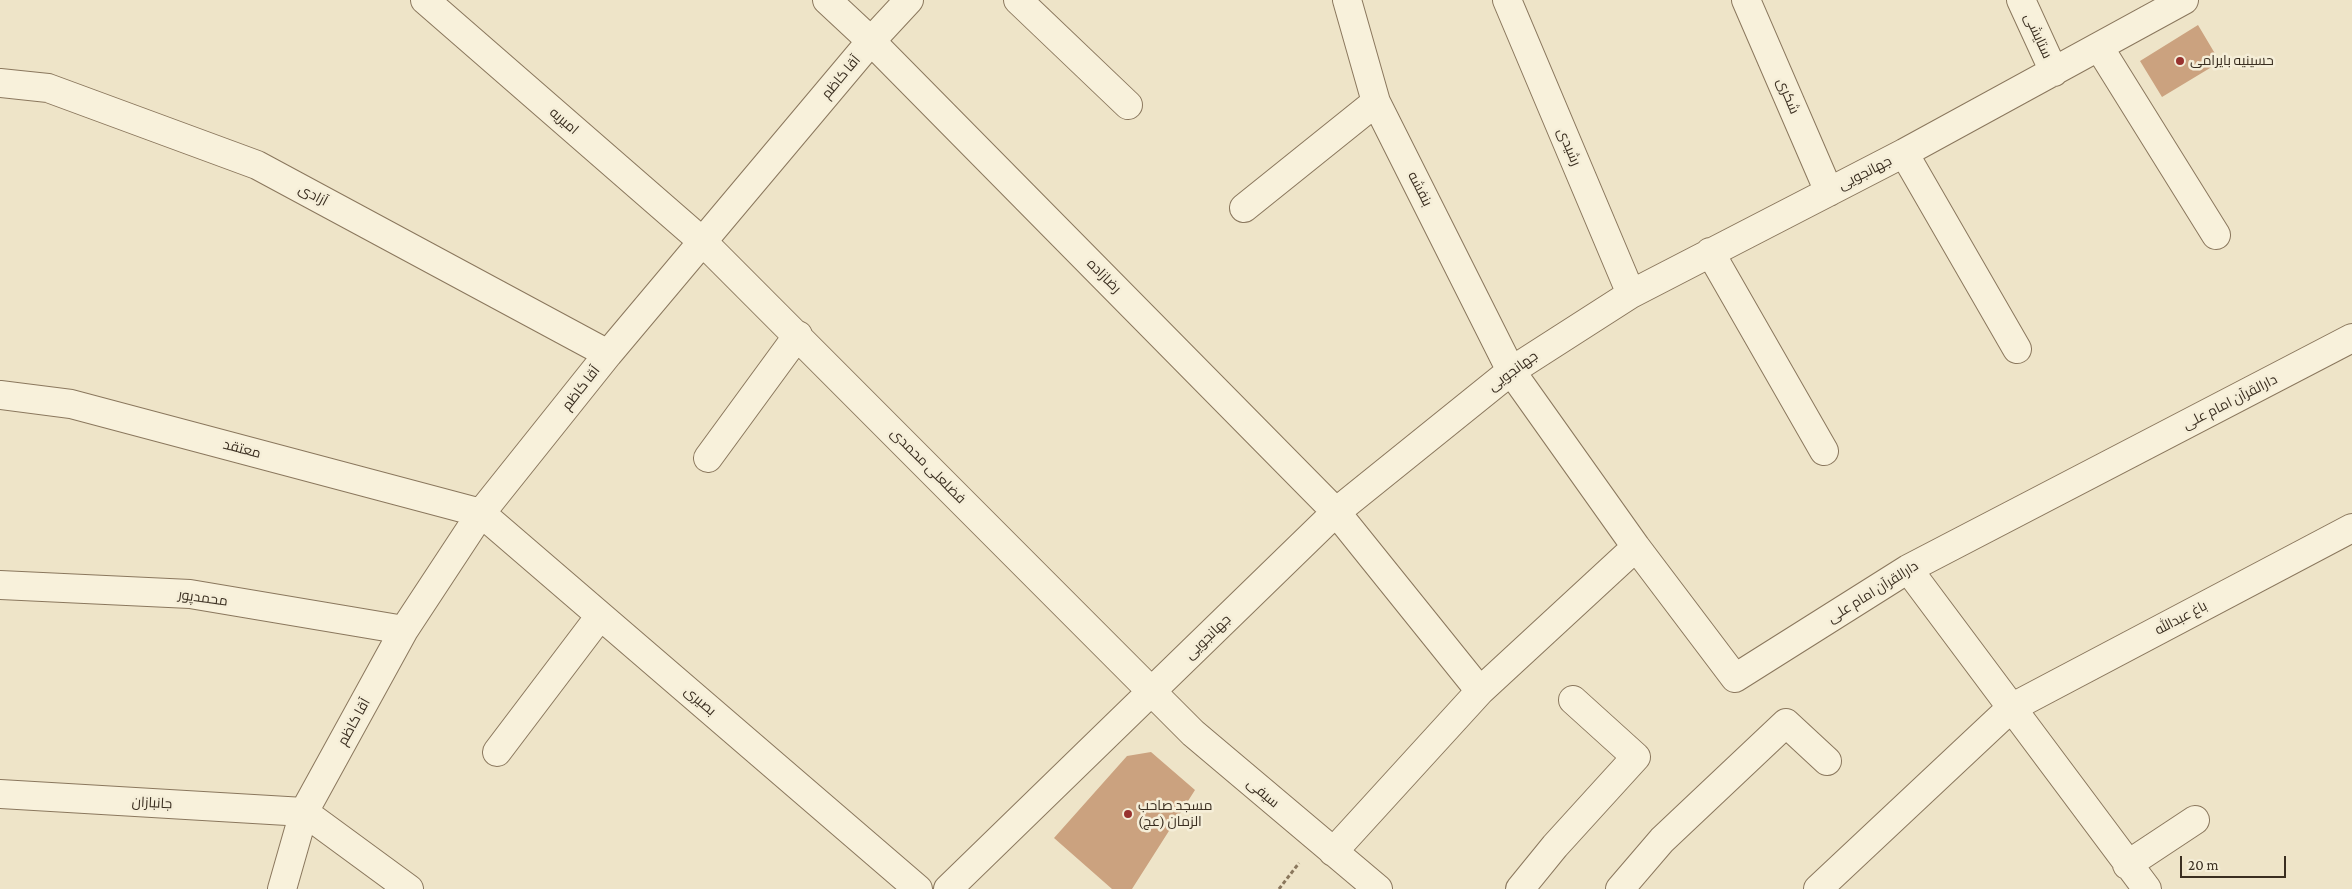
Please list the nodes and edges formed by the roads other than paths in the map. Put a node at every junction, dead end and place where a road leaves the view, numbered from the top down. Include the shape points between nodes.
1 (425, 0) edge
2 (827, 0) edge
3 (909, 0) edge
4 (1018, 0) edge
5 (1347, 0) edge
6 (1507, 0) edge
7 (1746, 0) edge
8 (2021, 0) edge
9 (2184, 0) edge
10 (871, 41) junction
11 (2099, 47) junction
12 (2054, 72) junction
13 (0, 83) edge
14 (1376, 102) junction
15 (1128, 105) dead end
16 (1904, 154) junction
17 (1829, 192) junction
18 (1244, 208) dead end
19 (2216, 235) dead end
20 (703, 242) junction
21 (1710, 252) junction
22 (1631, 294) junction
23 (798, 335) junction
24 (2352, 338) edge
25 (2017, 349) dead end
26 (608, 354) junction
27 (1511, 371) junction
28 (0, 395) edge
29 (1824, 451) dead end
30 (708, 458) dead end
31 (1336, 512) junction
32 (481, 514) junction
33 (2352, 528) edge
34 (1636, 547) junction
35 (1908, 569) junction
36 (0, 585) edge
37 (600, 616) junction
38 (404, 630) junction
39 (1480, 691) junction
40 (1152, 692) junction
41 (1574, 700) dead end
42 (2010, 708) junction
43 (497, 752) dead end
44 (1826, 761) dead end
45 (0, 794) edge
46 (304, 812) junction
47 (2195, 820) dead end
48 (1333, 852) junction
49 (2128, 865) junction
50 (282, 889) edge
51 (409, 889) edge
52 (918, 889) edge
53 (948, 889) edge
54 (1378, 889) edge
55 (1520, 889) edge
56 (1620, 889) edge
57 (1818, 889) edge
58 (2147, 889) edge

1 - 20 street, امیریه
2 - 10 street, رضازاده
3 - 10 street, آقا کاظم
4 - 15 street
5 - 14 street, بنفشه
6 - 22 street, رشیدی
7 - 17 street, شکری
8 - 12 street, ستایشی
9 - 11 street, جهانجویی
10 - 20 street, آقا کاظم
10 - 31 street, رضازاده
11 - 12 street, جهانجویی
11 - 19 street
12 - 16 street, جهانجویی
13 - 26 street, آزادی via 48,88 257,165
14 - 18 street
14 - 27 street, بنفشه
16 - 17 street, جهانجویی
16 - 25 street
17 - 21 street, جهانجویی
20 - 23 street, فضلعلی محمدی
20 - 26 street, آقا کاظم
21 - 22 street, جهانجویی
21 - 29 street
22 - 27 street, جهانجویی
23 - 30 street
23 - 40 street, فضلعلی محمدی
24 - 35 street, دارالقرآن امام علی
26 - 32 street, آقا کاظم
27 - 31 street, جهانجویی
27 - 34 street, دارالقرآن امام علی
28 - 32 street, معتقد via 71,404
31 - 39 street, رضازاده
31 - 40 street, جهانجویی
32 - 37 street, بصیری
32 - 38 street, آقا کاظم
33 - 42 street, باغ عبدالله
34 - 35 street, دارالقرآن امام علی via 1735,678
34 - 39 street
35 - 42 street
36 - 38 street, محمدپور via 190,594
37 - 43 street
37 - 52 street, بصیری
38 - 46 street, آقا کاظم
39 - 48 street
40 - 48 street, سیفی via 1193,733
40 - 53 street, جهانجویی
41 - 55 street via 1636,757
42 - 49 street
42 - 57 street, باغ عبدالله
44 - 56 street via 1786,723 1662,840
45 - 46 street, جانبازان
46 - 50 street, آقا کاظم
46 - 51 street
47 - 49 street
48 - 54 street, سیفی
49 - 58 street

